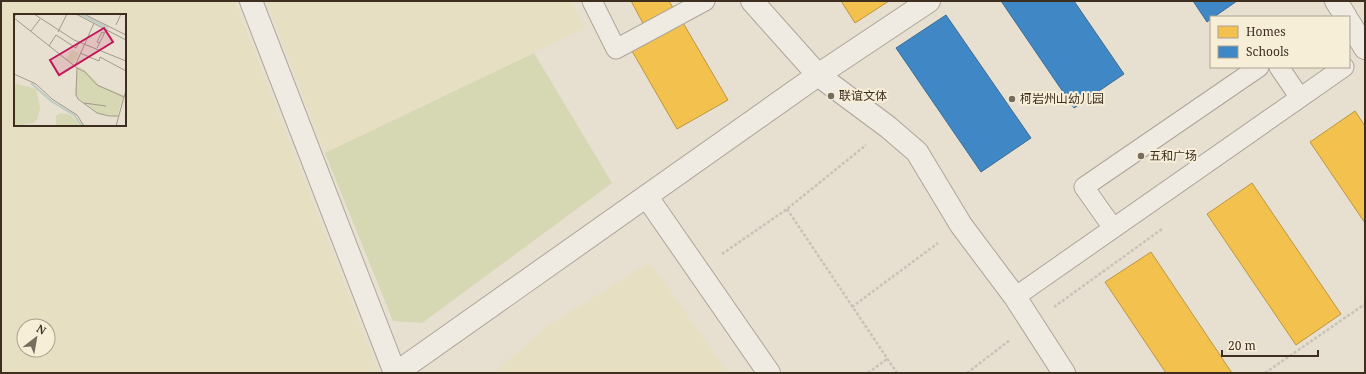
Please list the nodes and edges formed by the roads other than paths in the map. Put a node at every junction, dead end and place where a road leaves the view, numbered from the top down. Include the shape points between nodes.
1 (251, 1) edge
2 (592, 1) edge
3 (705, 1) edge
4 (752, 1) edge
5 (929, 1) edge
6 (1336, 1) edge
7 (1345, 16) edge
8 (1350, 24) edge
9 (1365, 48) edge
10 (1365, 52) edge
11 (1350, 63) edge
12 (1258, 68) edge
13 (1280, 68) edge
14 (1343, 68) edge
15 (818, 75) junction
16 (1300, 98) junction
17 (647, 197) junction
18 (1113, 228) junction
19 (1015, 297) junction
20 (396, 373) edge
21 (770, 373) edge
22 (1064, 373) edge

1 - 20 street
2 - 3 lane via 616,49
4 - 15 street
5 - 15 street
6 - 7 street
8 - 9 street
10 - 11 lane
12 - 18 lane via 1084,187
13 - 16 lane
14 - 16 lane
15 - 17 street
15 - 19 street via 917,152 962,225
16 - 18 lane
17 - 20 street
17 - 21 street
18 - 19 lane
19 - 22 street

